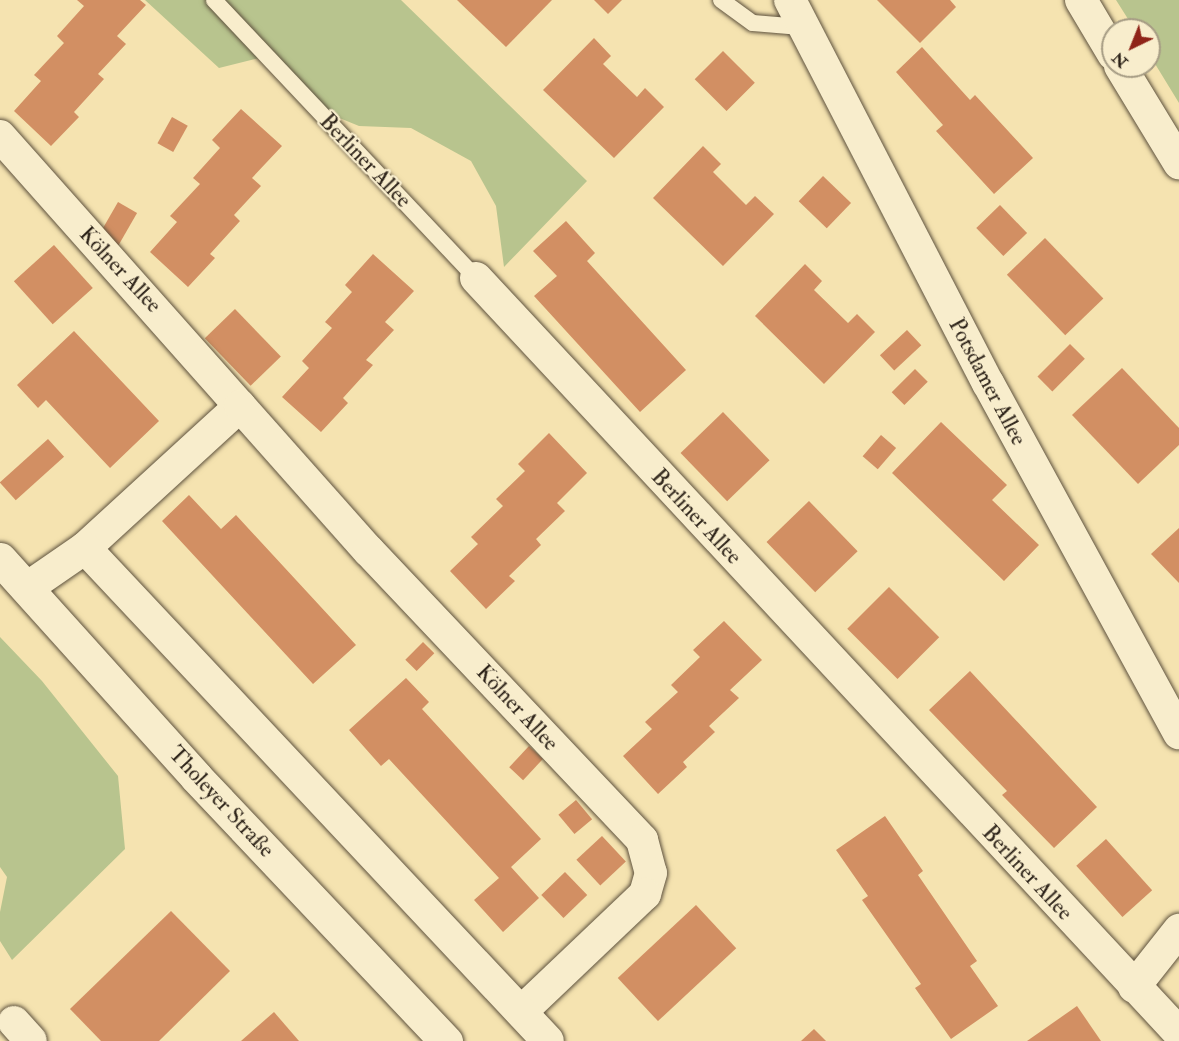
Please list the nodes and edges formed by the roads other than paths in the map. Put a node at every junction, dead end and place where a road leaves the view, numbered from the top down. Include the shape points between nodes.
1 (214, 0) edge
2 (721, 0) edge
3 (1080, 0) edge
4 (796, 14) edge
5 (1101, 34) edge
6 (1127, 78) edge
7 (0, 136) edge
8 (1179, 163) edge
9 (476, 278) joint
10 (240, 406) junction
11 (85, 548) junction
12 (0, 559) edge
13 (27, 588) junction
14 (1179, 733) edge
15 (1179, 930) edge
16 (1134, 987) junction
17 (521, 1012) junction
18 (1179, 1033) edge
19 (446, 1041) edge
20 (548, 1041) edge

1 - 9 lane, Berliner Allee
2 - 4 lane, Potsdamer Allee via 753,22
3 - 5 street
4 - 14 street, Potsdamer Allee via 1078,553
6 - 8 street
7 - 10 street, Kölner Allee
9 - 16 street, Berliner Allee
10 - 11 street
10 - 17 street, Kölner Allee via 368,550 642,840 651,873 645,894
11 - 13 street
11 - 17 street
12 - 13 main road, Tholeyer Straße
13 - 19 main road, Tholeyer Straße via 196,777
15 - 16 street
16 - 18 street, Berliner Allee
17 - 20 street

